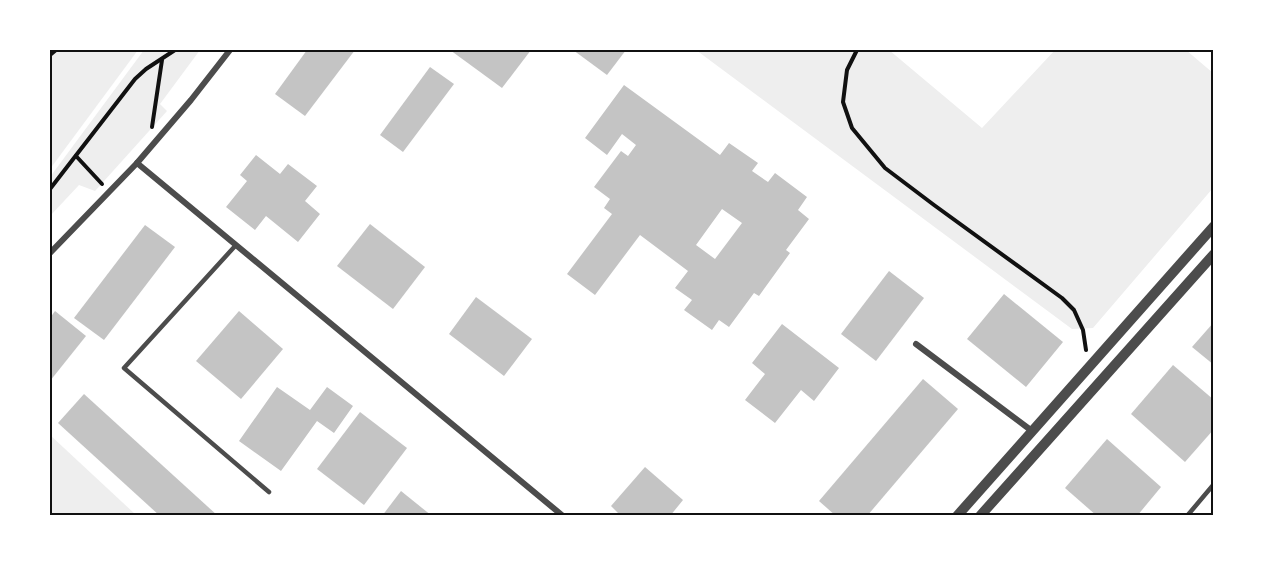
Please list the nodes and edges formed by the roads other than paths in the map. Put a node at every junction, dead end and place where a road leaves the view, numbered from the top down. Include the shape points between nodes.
1 (230, 50) edge
2 (137, 163) junction
3 (1214, 226) edge
4 (236, 244) junction
5 (50, 253) edge
6 (1214, 254) edge
7 (916, 344) dead end
8 (1033, 432) junction
9 (1214, 484) edge
10 (269, 492) dead end
11 (563, 516) edge
12 (957, 516) edge
13 (980, 516) edge
14 (1187, 516) edge

1 - 2 street
2 - 4 street
2 - 5 street
3 - 8 street
4 - 10 lane via 124,368
4 - 11 street
6 - 13 street
7 - 8 street
8 - 12 street
9 - 14 lane

